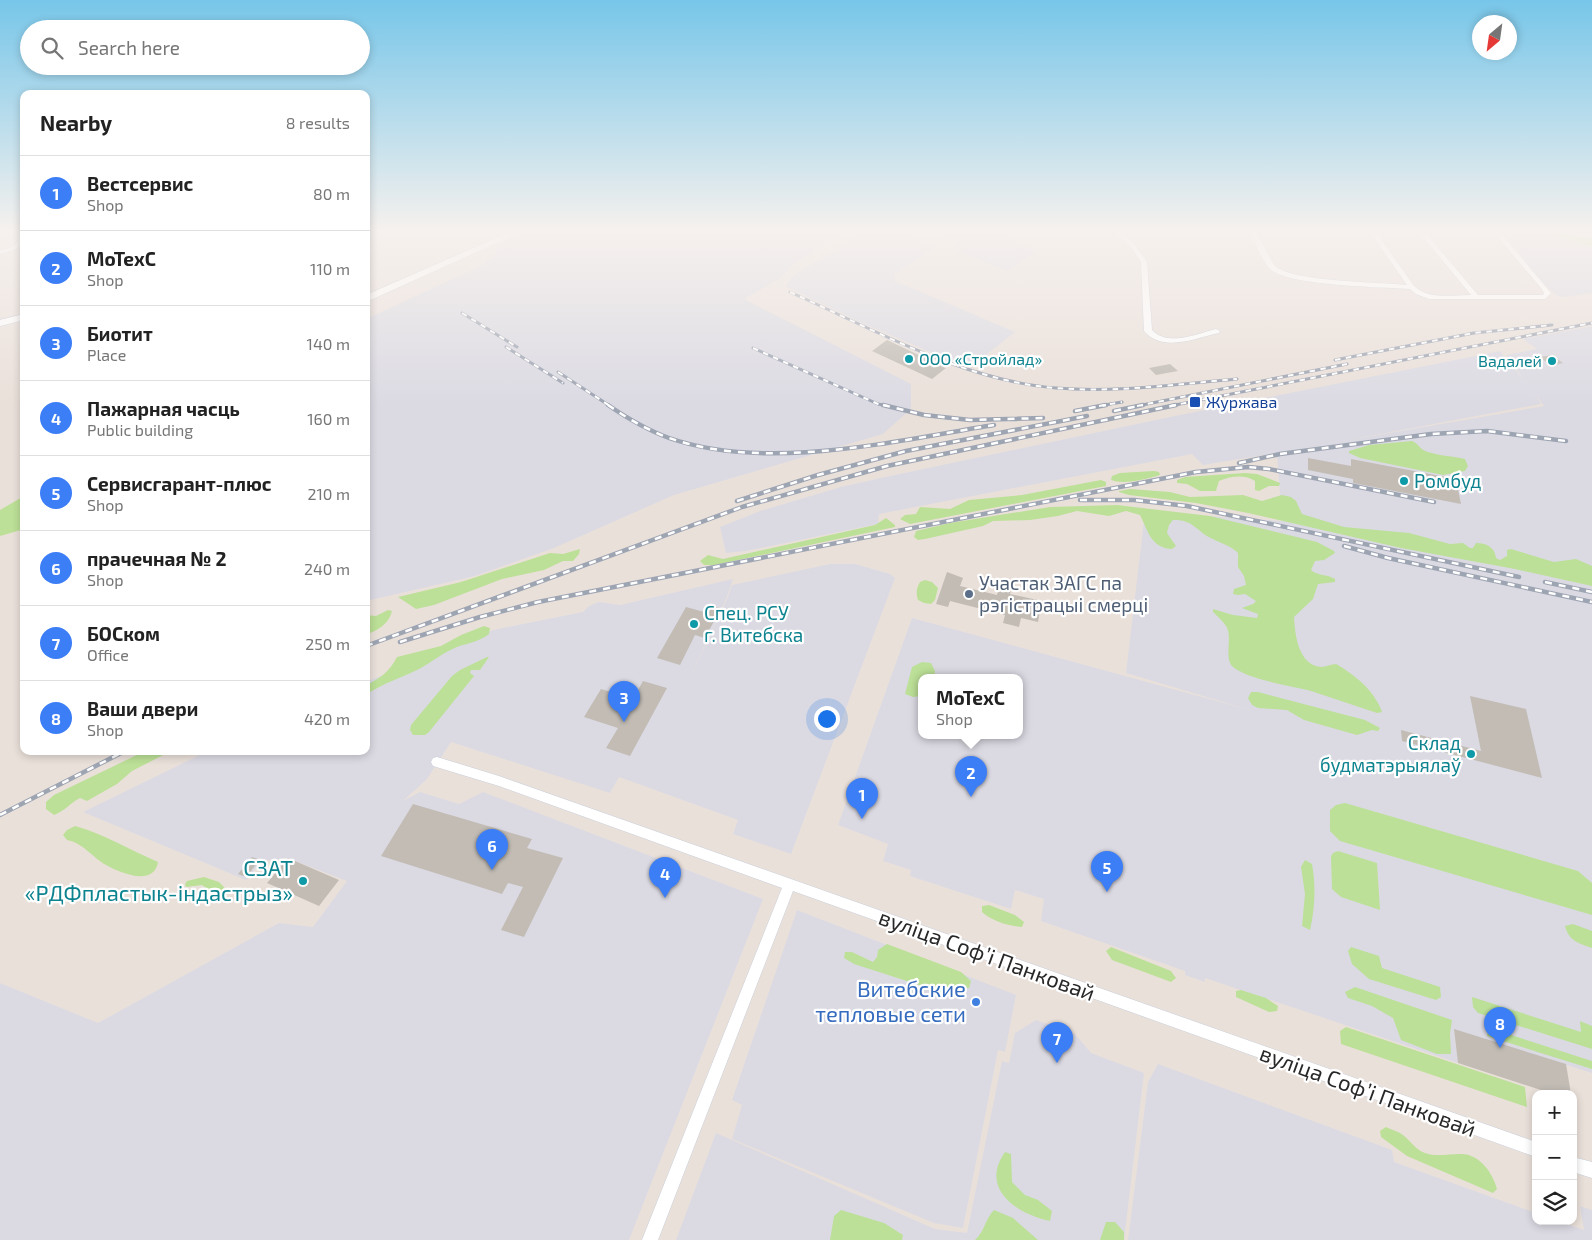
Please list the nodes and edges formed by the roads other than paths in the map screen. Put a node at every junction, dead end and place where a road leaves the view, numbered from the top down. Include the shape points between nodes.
1 (387, 290) edge
2 (1146, 290) edge
3 (1415, 290) edge
4 (1470, 290) edge
5 (1545, 290) edge
6 (370, 297) edge
7 (1477, 298) junction
8 (20, 318) edge
9 (0, 322) edge
10 (1216, 330) dead end
11 (437, 762) dead end
12 (788, 886) junction
13 (1532, 1149) edge
14 (1577, 1165) edge
15 (1592, 1170) edge
16 (650, 1240) edge

1 - 6 main road
2 - 10 street via 1148,331 1158,340 1171,341
3 - 7 street via 1429,297
4 - 7 street
5 - 7 street via 1548,293 1545,297
8 - 9 main road
11 - 12 street, вуліца Софʼі Панковай via 499,781
12 - 13 street, вуліца Софʼі Панковай
12 - 16 street
14 - 15 street

